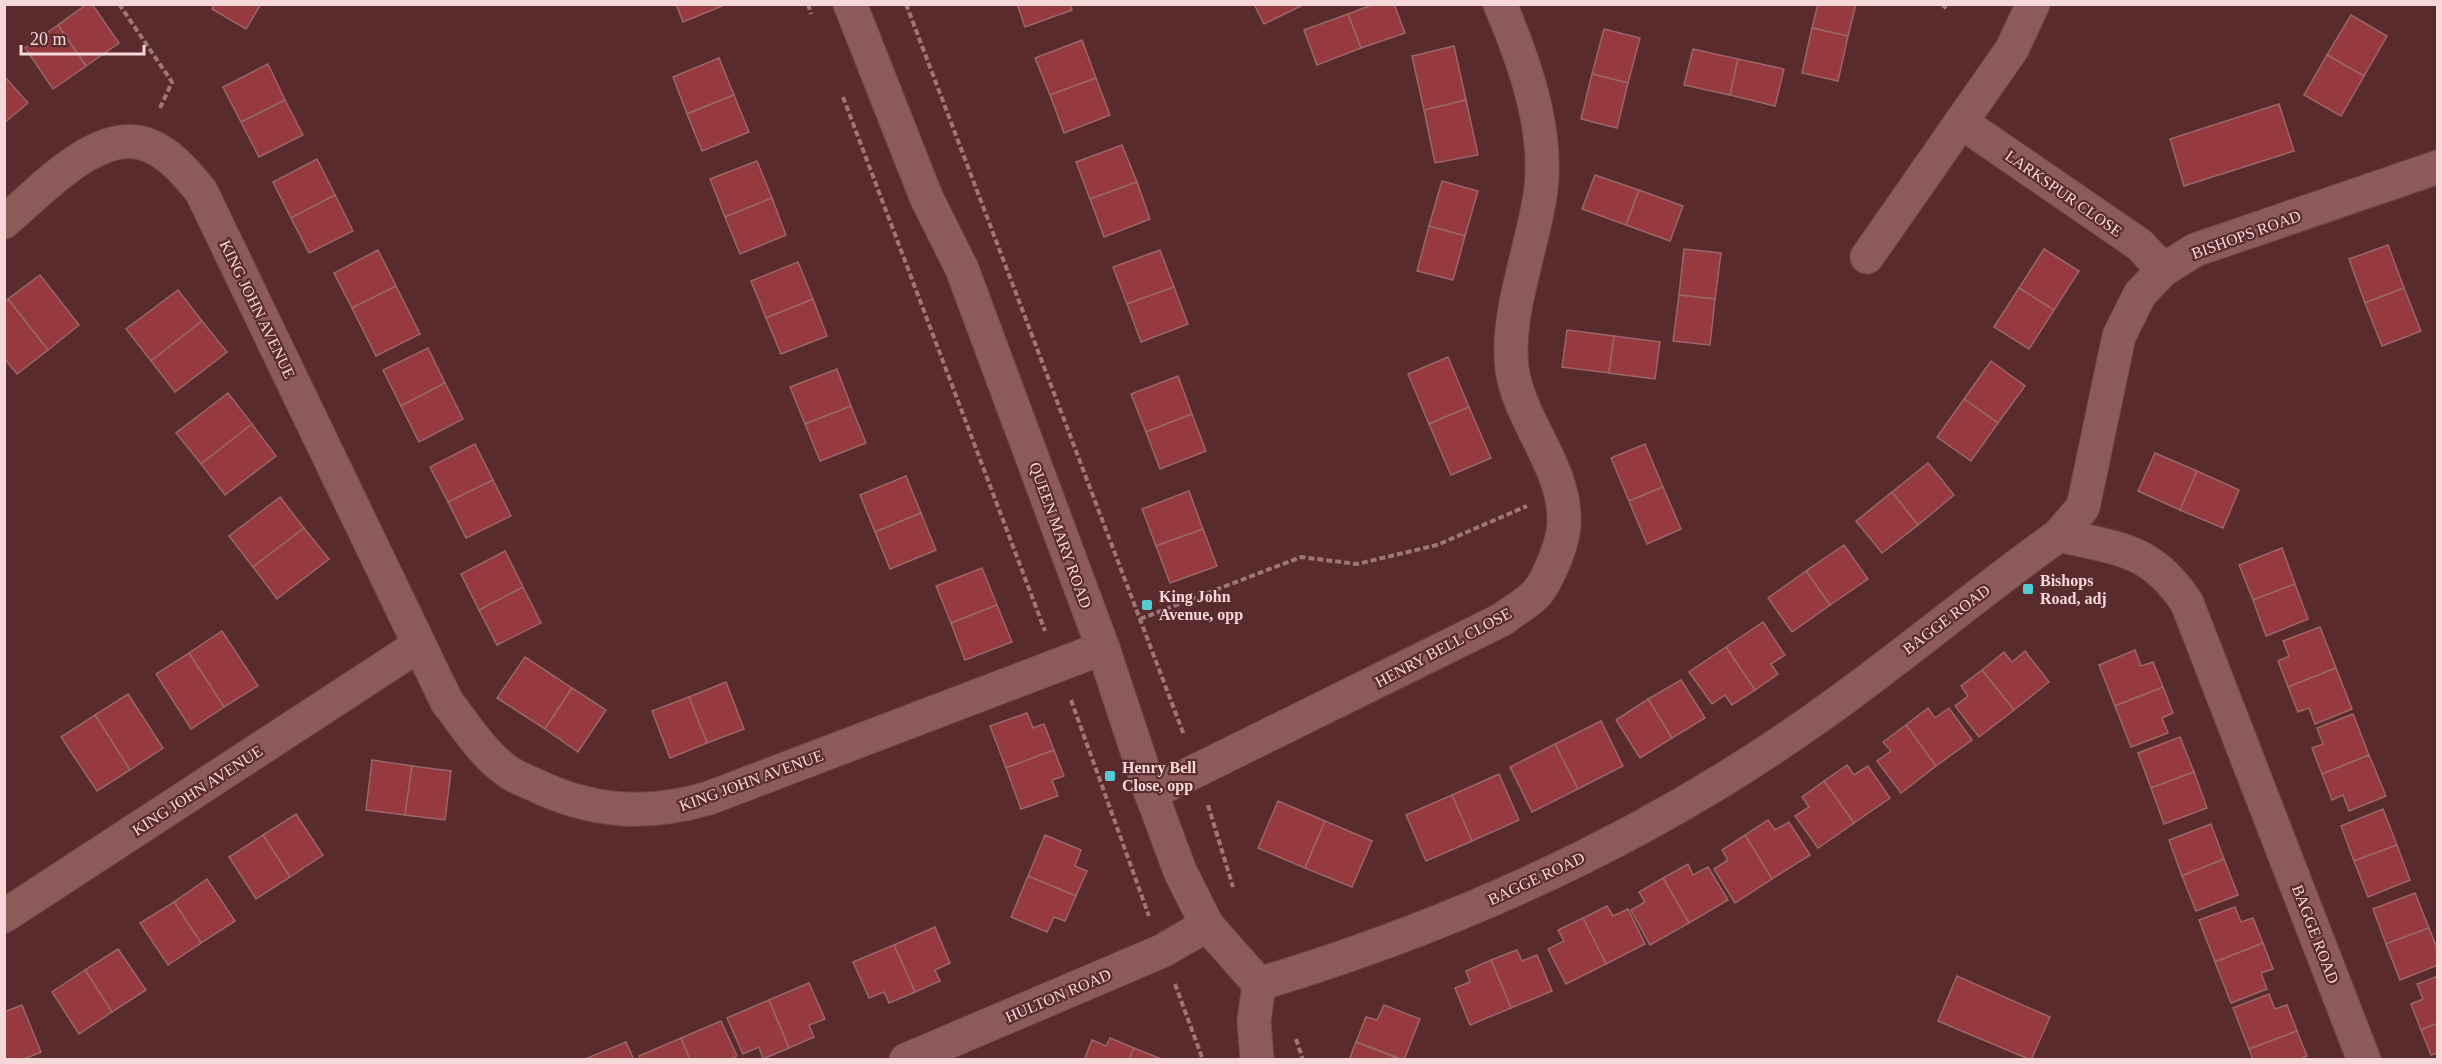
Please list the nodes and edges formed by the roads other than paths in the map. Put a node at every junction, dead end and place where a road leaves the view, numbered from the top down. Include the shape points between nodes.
1 (850, 4) edge
2 (1500, 4) edge
3 (2033, 4) edge
4 (1961, 122) junction
5 (2438, 166) edge
6 (4, 222) edge
7 (1867, 257) dead end
8 (2163, 270) junction
9 (2059, 535) junction
10 (419, 645) junction
11 (1103, 648) junction
12 (1150, 793) junction
13 (4, 916) edge
14 (1207, 925) junction
15 (1259, 984) junction
16 (906, 1059) edge
17 (1257, 1059) edge
18 (2364, 1059) edge

1 - 11 street, QUEEN MARY ROAD via 927,199 962,269
2 - 12 street, HENRY BELL CLOSE via 1530,90 1542,141 1541,189 1514,321 1512,369 1560,492 1564,524 1555,559 1537,593 1503,619
3 - 4 street via 2012,49
4 - 7 street
4 - 8 street, LARKSPUR CLOSE via 2140,246
5 - 8 street, BISHOPS ROAD via 2195,250
6 - 10 street, KING JOHN AVENUE via 83,155 113,143 144,144 178,164 201,191
8 - 9 street, BISHOPS ROAD via 2140,294 2119,336 2083,507
9 - 15 street, BAGGE ROAD via 1814,720 1614,842 1468,908 1321,965
9 - 18 street, BAGGE ROAD via 2123,548 2172,580 2187,603
10 - 11 street, KING JOHN AVENUE via 447,702 507,772 548,792 589,805 632,812 676,808 709,798
10 - 13 street, KING JOHN AVENUE
11 - 12 street, QUEEN MARY ROAD
12 - 14 street, QUEEN MARY ROAD via 1180,871
14 - 15 street, QUEEN MARY ROAD
14 - 16 street, HULTON ROAD via 1162,951
15 - 17 street via 1254,1021

